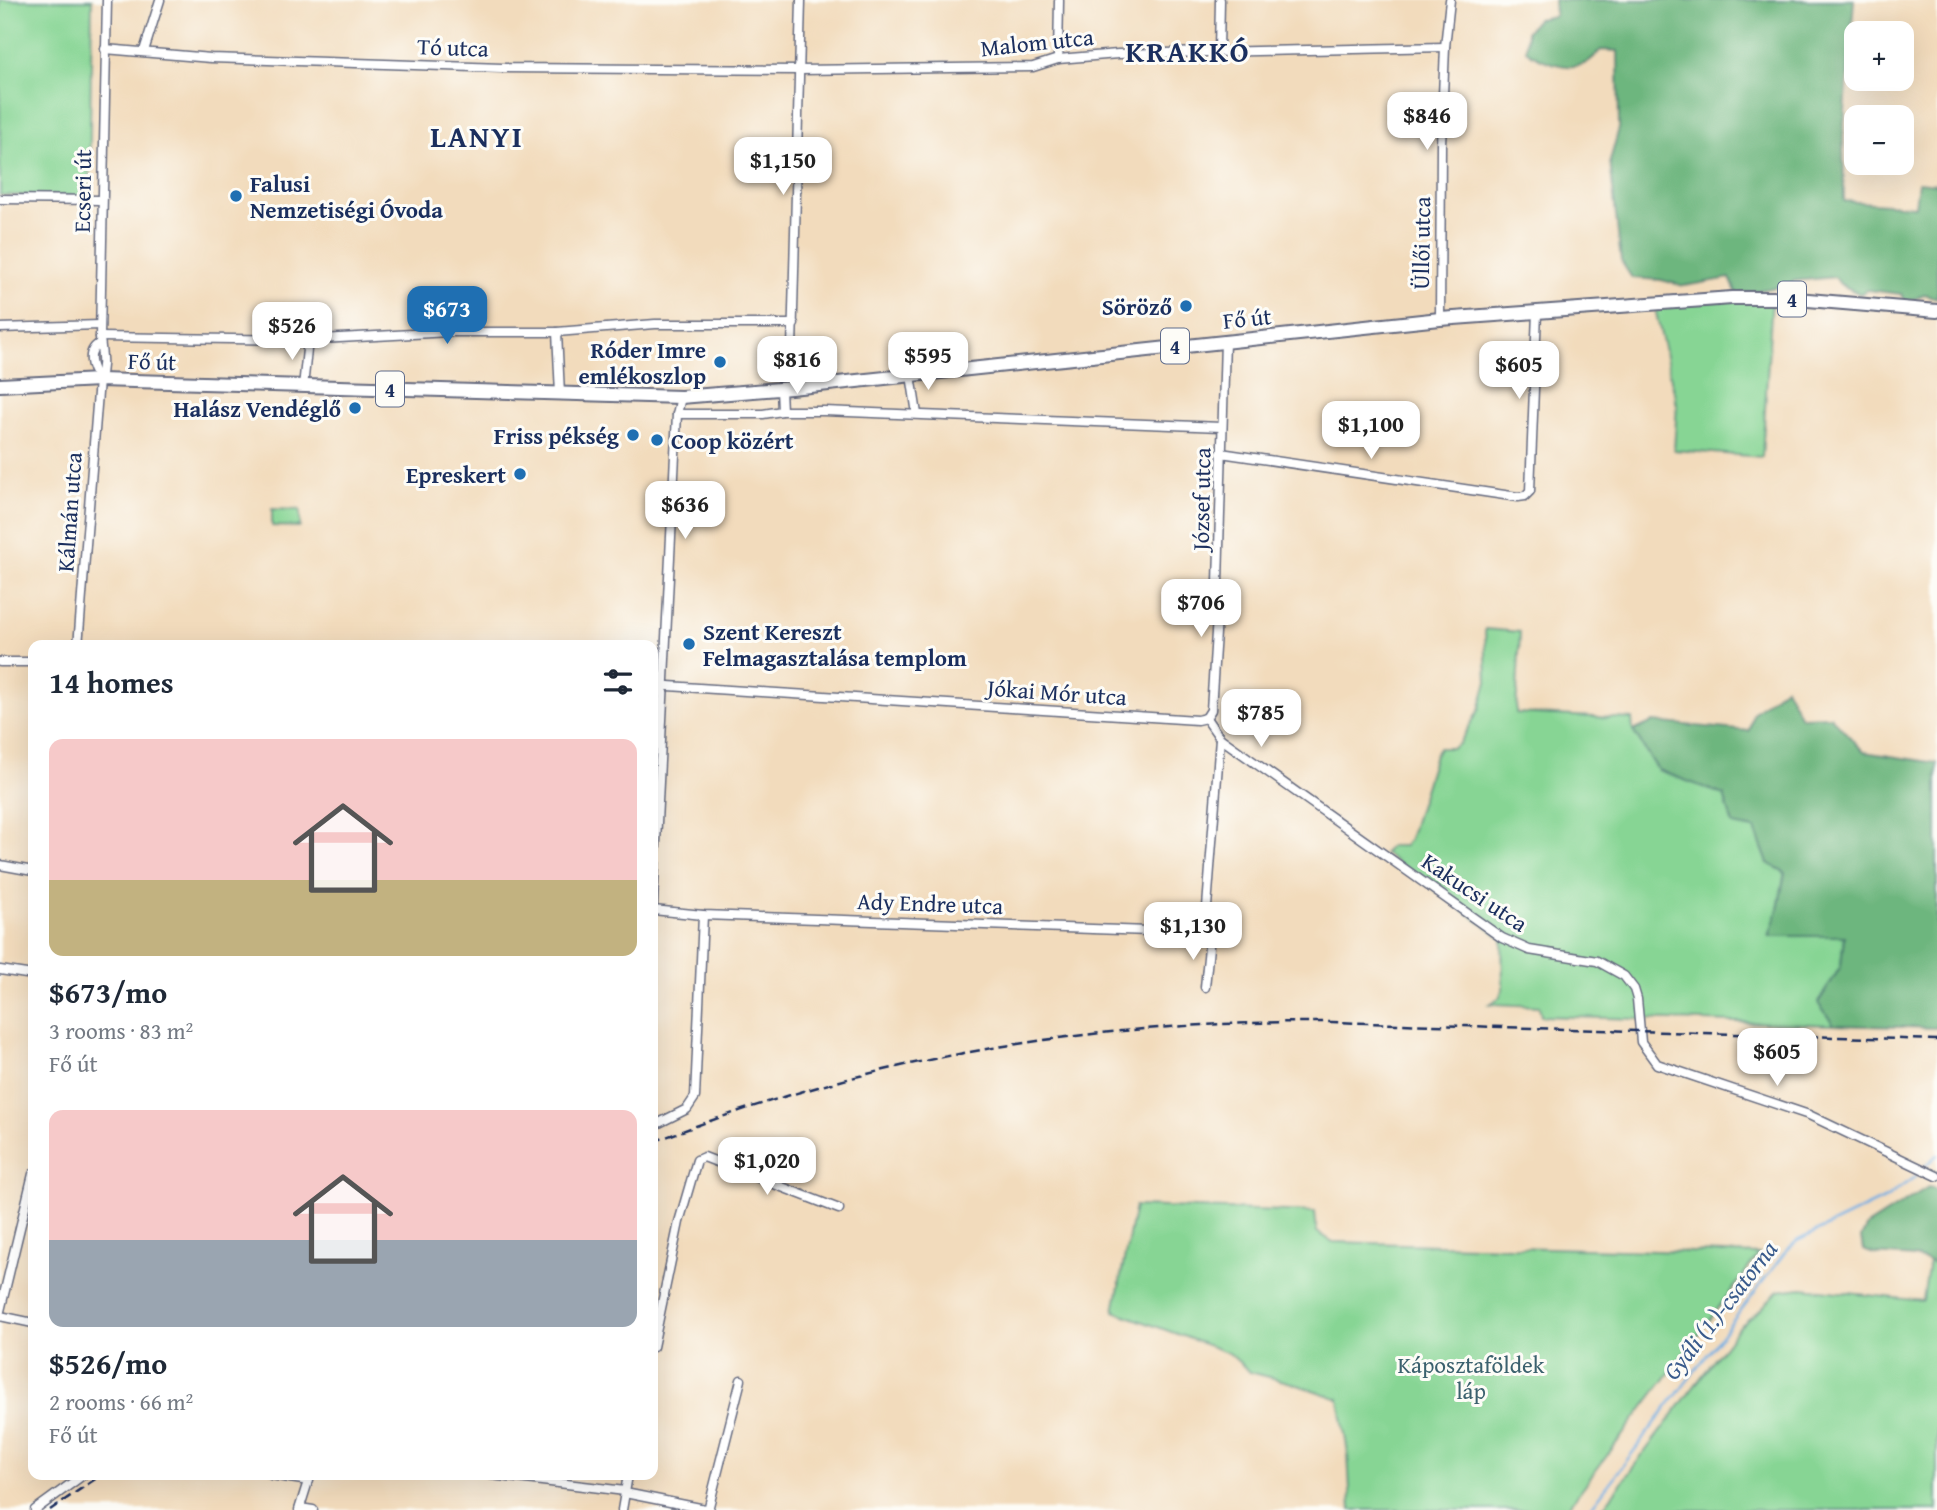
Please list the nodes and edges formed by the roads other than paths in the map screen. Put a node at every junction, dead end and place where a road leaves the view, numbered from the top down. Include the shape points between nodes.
1 (107, 0) edge
2 (160, 0) edge
3 (801, 0) edge
4 (1059, 0) edge
5 (1220, 0) edge
6 (1450, 0) edge
7 (1445, 47) junction
8 (105, 49) junction
9 (144, 51) junction
10 (1219, 51) junction
11 (1058, 59) junction
12 (800, 70) junction
13 (0, 199) edge
14 (101, 200) junction
15 (1937, 311) edge
16 (1537, 312) junction
17 (1440, 319) junction
18 (794, 324) junction
19 (100, 325) junction
20 (0, 328) edge
21 (557, 332) junction
22 (100, 340) junction
23 (309, 340) junction
24 (1225, 341) junction
25 (911, 375) junction
26 (99, 380) junction
27 (0, 385) edge
28 (303, 387) junction
29 (786, 389) junction
30 (560, 394) junction
31 (681, 397) junction
32 (782, 411) junction
33 (677, 414) junction
34 (917, 414) junction
35 (1222, 427) junction
36 (1221, 453) junction
37 (78, 640) edge
38 (0, 662) edge
39 (28, 662) edge
40 (658, 685) edge
41 (663, 685) junction
42 (1206, 718) junction
43 (1220, 738) junction
44 (658, 794) edge
45 (0, 865) edge
46 (28, 870) edge
47 (658, 910) edge
48 (703, 915) junction
49 (1205, 933) junction
50 (0, 970) edge
51 (28, 973) edge
52 (1205, 987) dead end
53 (658, 1123) edge
54 (1937, 1176) edge
55 (28, 1195) edge
56 (839, 1209) dead end
57 (658, 1300) edge
58 (0, 1311) edge
59 (0, 1317) edge
60 (28, 1322) edge
61 (741, 1380) dead end
62 (72, 1480) edge
63 (309, 1480) edge
64 (530, 1480) edge
65 (627, 1480) edge
66 (625, 1492) junction
67 (300, 1509) edge
68 (35, 1510) edge
69 (313, 1510) edge
70 (622, 1510) edge
71 (709, 1510) edge

1 - 8 street, Ecseri út
2 - 9 street
3 - 12 street
4 - 11 street
5 - 10 street
6 - 7 street, Üllői utca
7 - 10 street, Malom utca
7 - 17 street, Üllői utca
8 - 9 street, Tó utca
8 - 14 street, Ecseri út
9 - 12 street, Tó utca via 211,58 502,68
10 - 11 street, Malom utca
11 - 12 street, Malom utca via 1033,67
12 - 18 street
13 - 14 street
14 - 19 street, Ecseri út
15 - 16 main road, Fő út / 4 via 1732,298
16 - 17 main road, Fő út / 4
16 - 36 street via 1530,491 1525,496
17 - 24 main road, Fő út / 4
18 - 21 street, Fő út via 655,324
18 - 29 street
19 - 20 street
19 - 22 street, Ecseri út
21 - 23 street, Fő út via 449,331
21 - 30 street
22 - 23 street, Fő út
22 - 26 street, Kálmán utca via 90,368
23 - 28 street
24 - 25 main road, Fő út / 4
24 - 35 street, József utca
25 - 29 main road, Fő út / 4
25 - 34 street
26 - 27 main road, Fő út / 4
26 - 28 main road, Fő út / 4
26 - 37 street, Kálmán utca
28 - 30 main road, Fő út / 4
29 - 31 main road, Fő út / 4
29 - 32 street
30 - 31 main road, Fő út / 4
31 - 33 street
32 - 33 street
32 - 34 street
33 - 41 street
34 - 35 street
35 - 36 street, József utca
36 - 42 street, József utca via 1217,617 1211,710
38 - 39 street
40 - 41 street, Jókai Mór utca
41 - 42 street, Jókai Mór utca
41 - 44 street
42 - 43 street
43 - 49 street
43 - 54 street, Kakucsi utca via 1502,939 1529,950 1597,961 1624,976 1637,999 1641,1042 1657,1064 1809,1115
45 - 46 street
47 - 48 street, Ady Endre utca
48 - 49 street, Ady Endre utca
48 - 53 street via 695,1097 692,1104
49 - 52 street via 1209,947
50 - 51 street
55 - 58 street
56 - 57 street via 704,1157 697,1160
59 - 60 street
61 - 71 street
62 - 68 street
63 - 67 street
64 - 66 street
65 - 66 street
66 - 70 street
66 - 71 street
67 - 69 street

